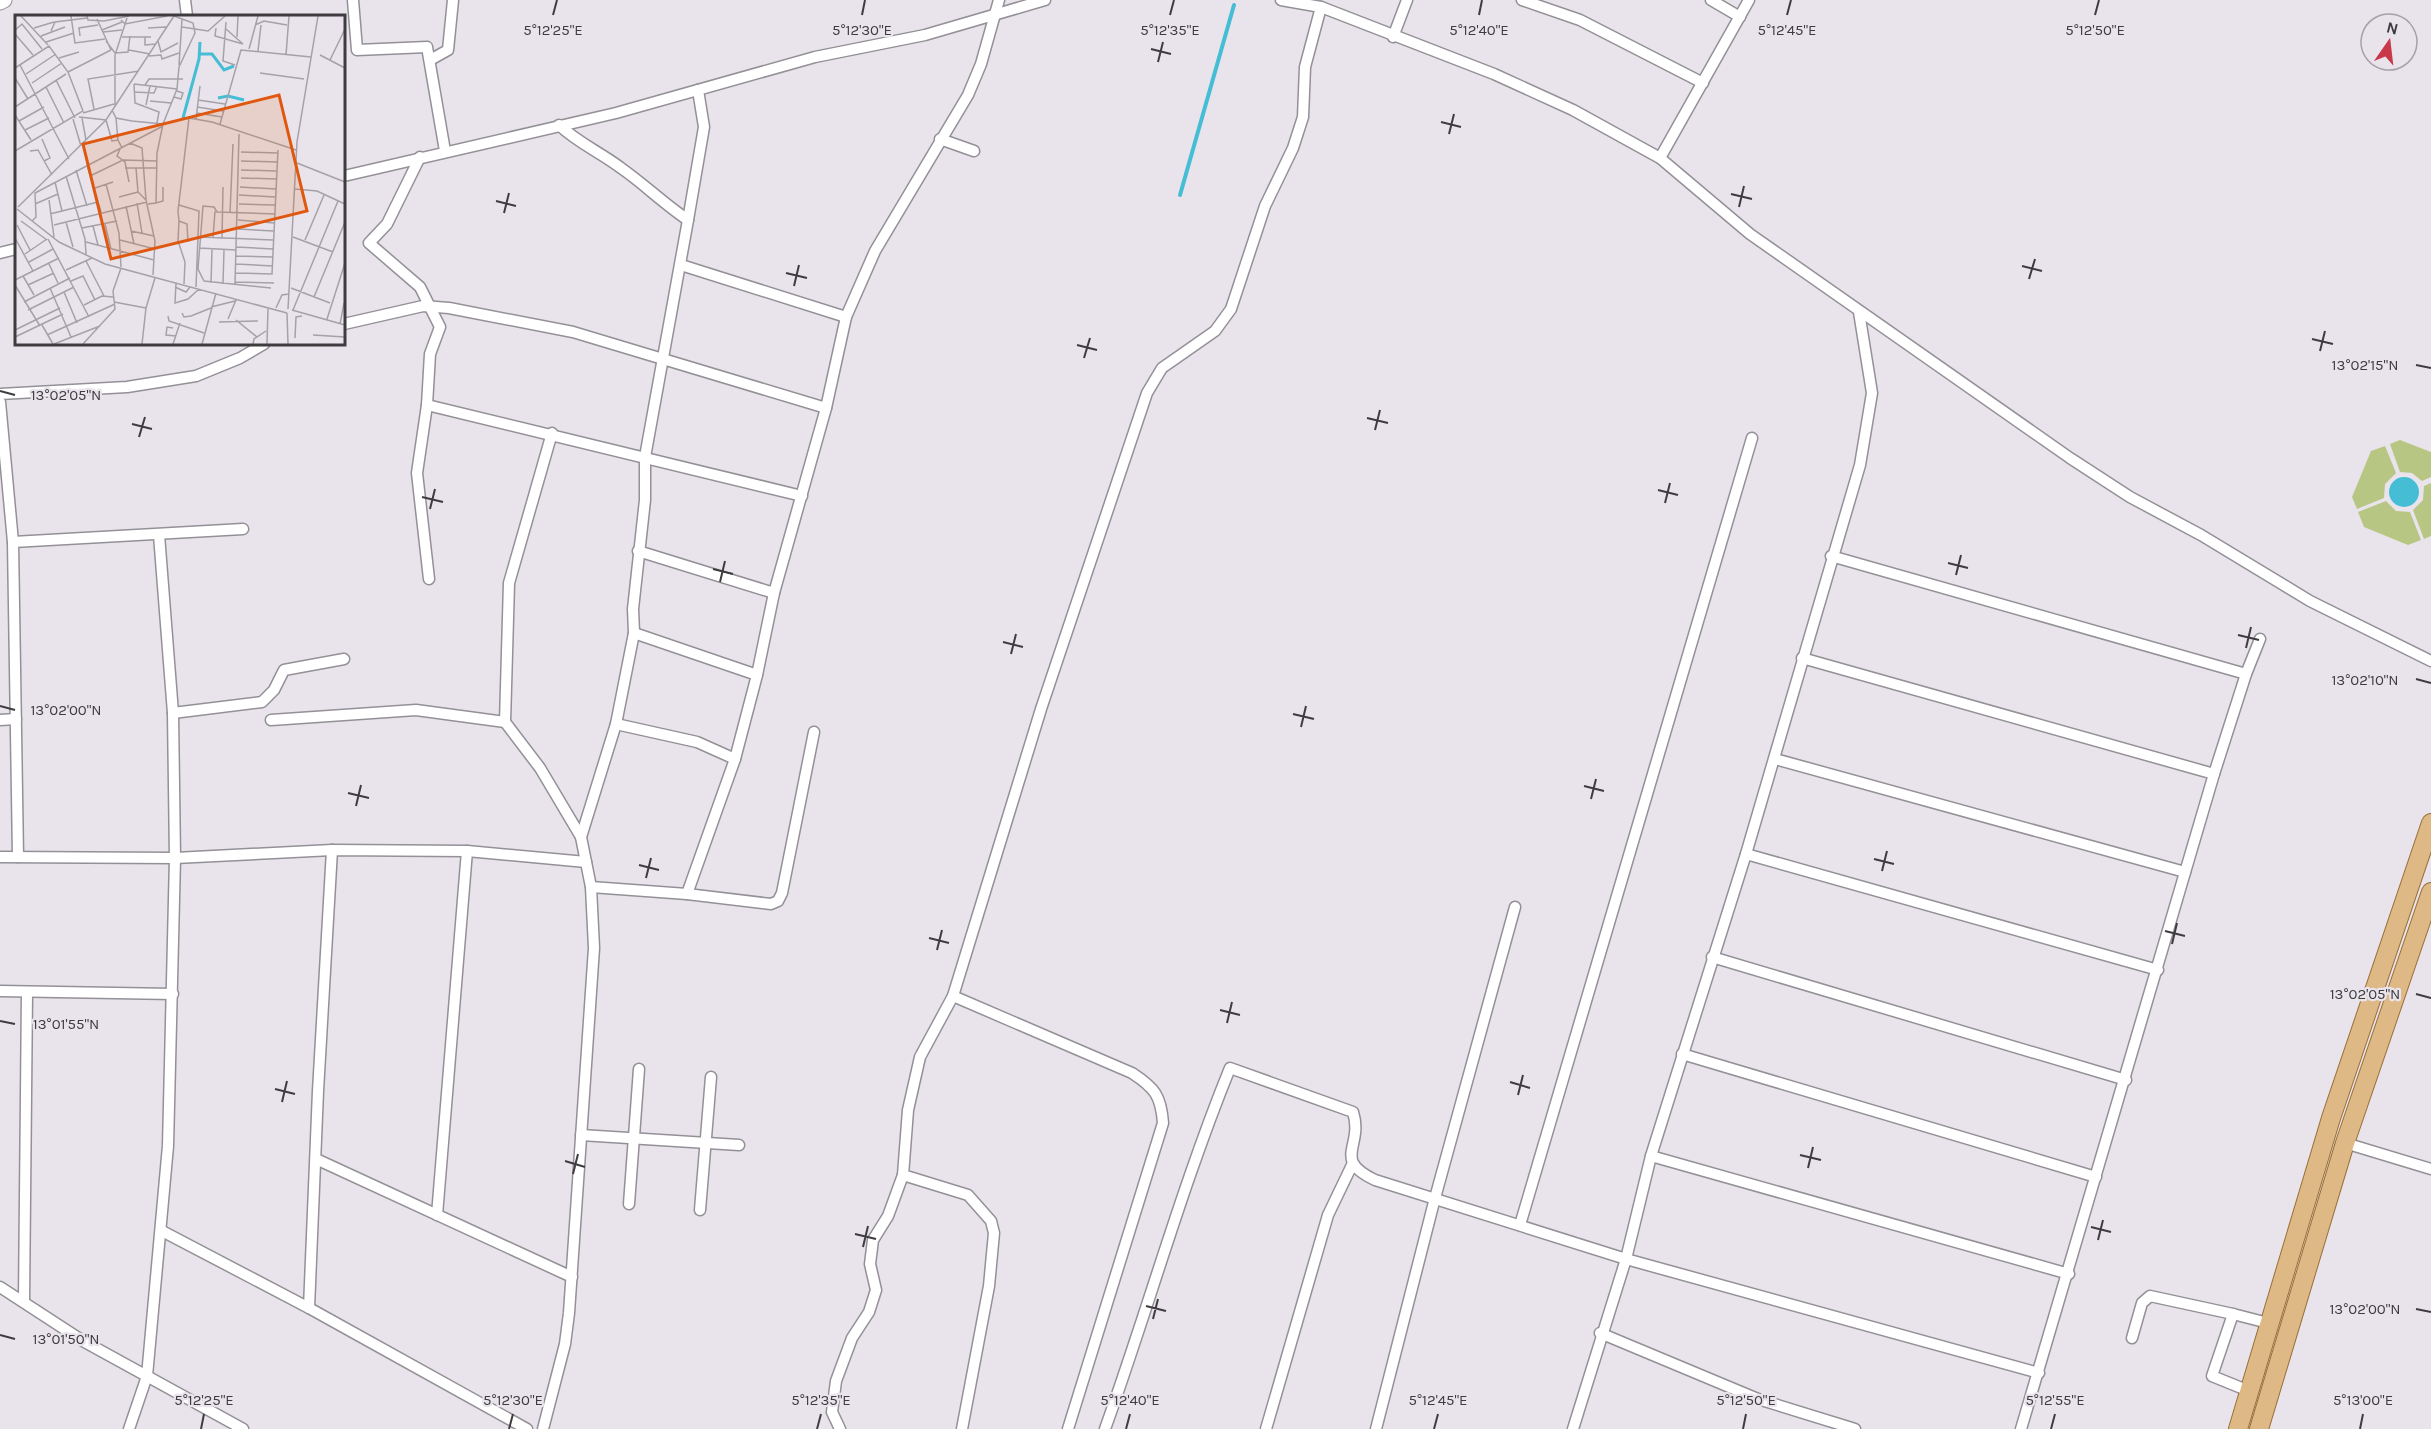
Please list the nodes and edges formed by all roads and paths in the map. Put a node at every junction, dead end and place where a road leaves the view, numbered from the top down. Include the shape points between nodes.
1 (185, 0) edge
2 (353, 0) edge
3 (453, 0) edge
4 (999, 0) edge
5 (1045, 0) edge
6 (1281, 0) edge
7 (1407, 0) edge
8 (1522, 0) edge
9 (1711, 0) edge
10 (1749, 0) edge
11 (1321, 7) junction
12 (187, 15) edge
13 (1740, 16) junction
14 (993, 17) junction
15 (1393, 37) junction
16 (430, 60) junction
17 (1703, 83) junction
18 (698, 90) junction
19 (559, 125) junction
20 (940, 139) junction
21 (445, 151) junction
22 (974, 151) dead end
23 (420, 157) junction
24 (1660, 158) junction
25 (345, 176) edge
26 (688, 220) junction
27 (15, 249) edge
28 (0, 253) edge
29 (681, 265) junction
30 (429, 306) junction
31 (1859, 312) junction
32 (846, 317) junction
33 (345, 324) edge
34 (262, 345) edge
35 (664, 359) junction
36 (0, 394) edge
37 (0, 402) edge
38 (427, 405) junction
39 (826, 408) junction
40 (552, 433) junction
41 (1752, 438) dead end
42 (645, 457) junction
43 (802, 496) junction
44 (243, 529) dead end
45 (159, 535) junction
46 (13, 542) junction
47 (638, 551) junction
48 (1832, 556) junction
49 (429, 579) dead end
50 (774, 593) junction
51 (634, 633) junction
52 (2260, 639) dead end
53 (1802, 658) junction
54 (344, 659) dead end
55 (2431, 661) edge
56 (2246, 674) junction
57 (757, 675) junction
58 (173, 713) junction
59 (16, 719) junction
60 (0, 720) edge
61 (271, 720) dead end
62 (505, 722) junction
63 (616, 724) junction
64 (814, 732) dead end
65 (735, 759) junction
66 (1775, 759) junction
67 (2214, 774) junction
68 (2431, 823) edge
69 (581, 837) junction
70 (332, 850) junction
71 (467, 851) junction
72 (1746, 854) junction
73 (0, 857) edge
74 (18, 857) junction
75 (175, 858) junction
76 (586, 862) junction
77 (2185, 872) junction
78 (591, 887) junction
79 (2431, 892) edge
80 (687, 894) junction
81 (1515, 907) dead end
82 (1712, 957) junction
83 (2158, 970) junction
84 (0, 991) edge
85 (27, 992) junction
86 (173, 994) junction
87 (953, 996) junction
88 (1682, 1054) junction
89 (639, 1070) dead end
90 (711, 1077) dead end
91 (2126, 1080) junction
92 (581, 1135) junction
93 (633, 1138) junction
94 (705, 1143) junction
95 (2345, 1143) junction
96 (739, 1145) dead end
97 (1651, 1156) junction
98 (316, 1159) junction
99 (1352, 1165) junction
100 (2431, 1169) edge
101 (903, 1175) junction
102 (2096, 1177) junction
103 (1435, 1198) junction
104 (628, 1204) dead end
105 (700, 1210) dead end
106 (437, 1215) junction
107 (1520, 1225) junction
108 (162, 1232) junction
109 (1626, 1259) junction
110 (2069, 1274) junction
111 (572, 1277) junction
112 (0, 1287) edge
113 (24, 1300) junction
114 (309, 1308) junction
115 (2233, 1314) junction
116 (2268, 1323) junction
117 (1600, 1334) junction
118 (2132, 1338) dead end
119 (2039, 1373) junction
120 (147, 1376) junction
121 (2249, 1391) junction
122 (129, 1429) edge
123 (243, 1429) edge
124 (528, 1429) edge
125 (543, 1429) edge
126 (840, 1429) edge
127 (962, 1429) edge
128 (1068, 1429) edge
129 (1105, 1429) edge
130 (1266, 1429) edge
131 (1376, 1429) edge
132 (1573, 1429) edge
133 (1855, 1429) edge
134 (2021, 1429) edge
135 (2238, 1429) edge
136 (2259, 1429) edge

1 - 12 street
2 - 16 street via 357,50 427,47
3 - 16 street via 448,50
4 - 14 street
5 - 14 street
6 - 11 street
7 - 15 street
8 - 17 street via 1580,20
9 - 13 street
10 - 13 street
11 - 15 street
11 - 87 street via 1305,67 1303,117 1265,206 1231,309 1204,341 1184,350 1162,368 1147,393 1041,709
13 - 17 street
14 - 18 street via 815,57
14 - 20 street via 968,95
15 - 24 street via 1574,110
16 - 21 street
17 - 24 street
18 - 19 street
18 - 26 street via 704,127
19 - 21 street
19 - 26 street
20 - 22 street
20 - 32 street via 875,251
21 - 23 street
23 - 25 street
23 - 30 street via 387,224 369,243 420,287
24 - 31 street via 1750,234
26 - 29 street
27 - 28 street
29 - 32 street
29 - 35 street
30 - 33 street
30 - 35 street via 573,332
30 - 38 street via 440,327 430,354
31 - 48 street via 1872,393 1860,465
31 - 55 street via 2130,497 2310,601
32 - 39 street
34 - 36 street via 196,376 127,387
35 - 39 street
35 - 42 street
37 - 46 street
38 - 40 street
38 - 49 street via 417,473
39 - 43 street
40 - 42 street
40 - 62 street via 509,583
41 - 107 street
42 - 43 street
42 - 47 street via 645,500
43 - 50 street
44 - 45 street
45 - 46 street
45 - 58 street
46 - 59 street
47 - 50 street
47 - 51 street
48 - 53 street
48 - 56 street
50 - 57 street
51 - 57 street
51 - 63 street
52 - 56 street
53 - 66 street
53 - 67 street
54 - 58 street via 284,670 274,690 262,702
56 - 67 street
57 - 65 street
58 - 75 street
59 - 60 street
59 - 74 street
61 - 62 street via 416,710
62 - 69 street via 540,768
63 - 65 street via 698,742
63 - 69 street
64 - 80 street via 778,901 771,904
65 - 80 street
66 - 72 street
66 - 77 street
67 - 77 street
68 - 116 main road via 2331,1118
69 - 76 street
70 - 71 street
70 - 75 street
70 - 98 street
71 - 76 street
71 - 106 street
72 - 82 street
72 - 83 street
73 - 74 street
74 - 75 street
75 - 86 street
76 - 78 street
77 - 83 street
78 - 80 street
78 - 92 street via 594,948
79 - 95 main road
81 - 103 street
82 - 88 street
82 - 91 street
83 - 91 street
84 - 85 street
85 - 86 street
85 - 113 street
86 - 108 street
87 - 101 street via 920,1057 908,1110
87 - 128 street via 1132,1073 1147,1083 1161,1101 1163,1123
88 - 97 street
88 - 102 street
89 - 93 street
90 - 94 street
91 - 102 street
92 - 93 street
92 - 111 street
93 - 94 street
93 - 104 street
94 - 96 street
94 - 105 street
95 - 100 street
95 - 136 main road
97 - 109 street
97 - 110 street
98 - 106 street
98 - 114 street
99 - 103 street via 1375,1180
99 - 129 street via 1350,1154 1356,1122 1353,1112 1230,1068 1206,1128
99 - 130 street via 1328,1215
101 - 126 street via 888,1216 873,1240 870,1264 876,1290 869,1312 852,1338 836,1381 832,1412
101 - 127 street via 968,1195 992,1221 989,1286
102 - 110 street
103 - 107 street
103 - 131 street
106 - 111 street
107 - 109 street
108 - 114 street
108 - 120 street
109 - 117 street
109 - 119 street
110 - 119 street
111 - 125 street via 565,1344
112 - 113 street
113 - 120 street via 83,1341
114 - 124 street
115 - 116 street
115 - 118 street via 2150,1296 2142,1303
115 - 121 street via 2212,1376
116 - 121 main road
117 - 132 street
117 - 133 street via 1758,1399
119 - 134 street
120 - 122 street
120 - 123 street
121 - 135 main road

